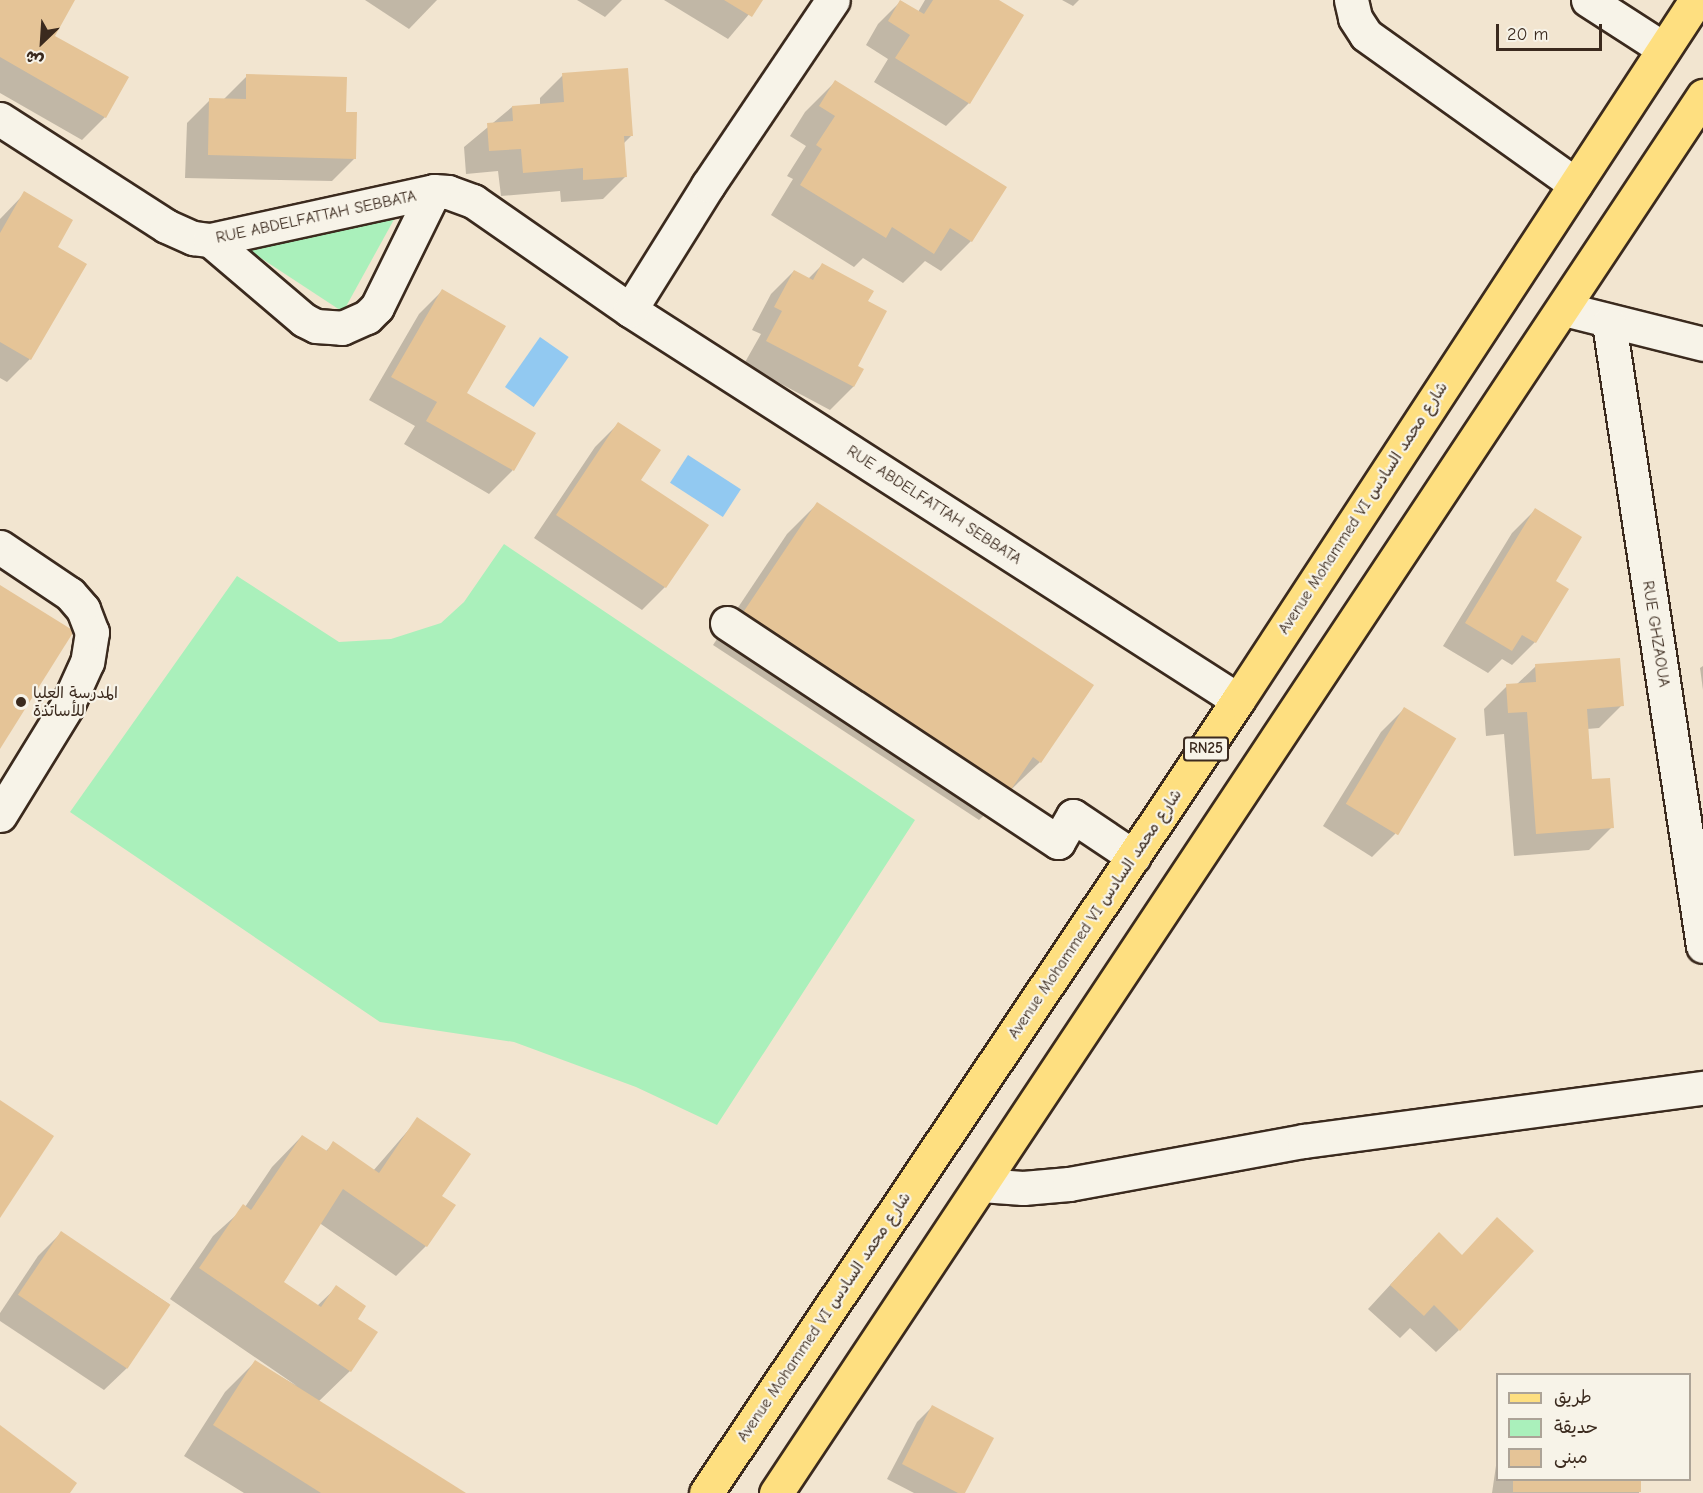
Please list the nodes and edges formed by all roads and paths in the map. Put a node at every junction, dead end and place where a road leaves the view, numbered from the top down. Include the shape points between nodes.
1 (833, 0) edge
2 (1351, 0) edge
3 (1588, 0) edge
4 (1696, 0) edge
5 (1664, 49) junction
6 (1703, 96) edge
7 (0, 119) edge
8 (1575, 184) junction
9 (434, 191) junction
10 (210, 240) junction
11 (1564, 309) junction
12 (630, 310) junction
13 (1609, 323) junction
14 (1703, 344) edge
15 (0, 547) edge
16 (727, 623) dead end
17 (1238, 700) junction
18 (0, 815) edge
19 (1134, 857) junction
20 (1703, 946) edge
21 (1703, 1088) edge
22 (981, 1185) junction
23 (706, 1493) edge
24 (776, 1493) edge

1 - 12 street via 708,185
2 - 8 street via 1355,18 1366,35
3 - 5 street
4 - 5 main road, Avenue Mohammed VI شارع محمد السادس / RN25
5 - 8 main road, Avenue Mohammed VI شارع محمد السادس / RN25
6 - 11 main road
7 - 10 street, RUE ABDELFATTAH SEBBATA via 166,226 193,238
8 - 17 main road, Avenue Mohammed VI شارع محمد السادس / RN25
9 - 10 street, RUE ABDELFATTAH SEBBATA
9 - 10 street via 376,307 367,317 342,328 316,326 304,320
9 - 12 street, RUE ABDELFATTAH SEBBATA via 473,201
11 - 13 street
11 - 22 main road
12 - 17 street, RUE ABDELFATTAH SEBBATA
13 - 14 street
13 - 20 street, RUE GHZAOUA
15 - 18 street via 70,594 84,609 92,632 87,662 67,706
16 - 19 street via 1058,842 1073,816
17 - 19 main road, Avenue Mohammed VI شارع محمد السادس / RN25
19 - 23 main road, Avenue Mohammed VI شارع محمد السادس / RN25
21 - 22 street via 1304,1142 1069,1184 1023,1188
22 - 24 main road

